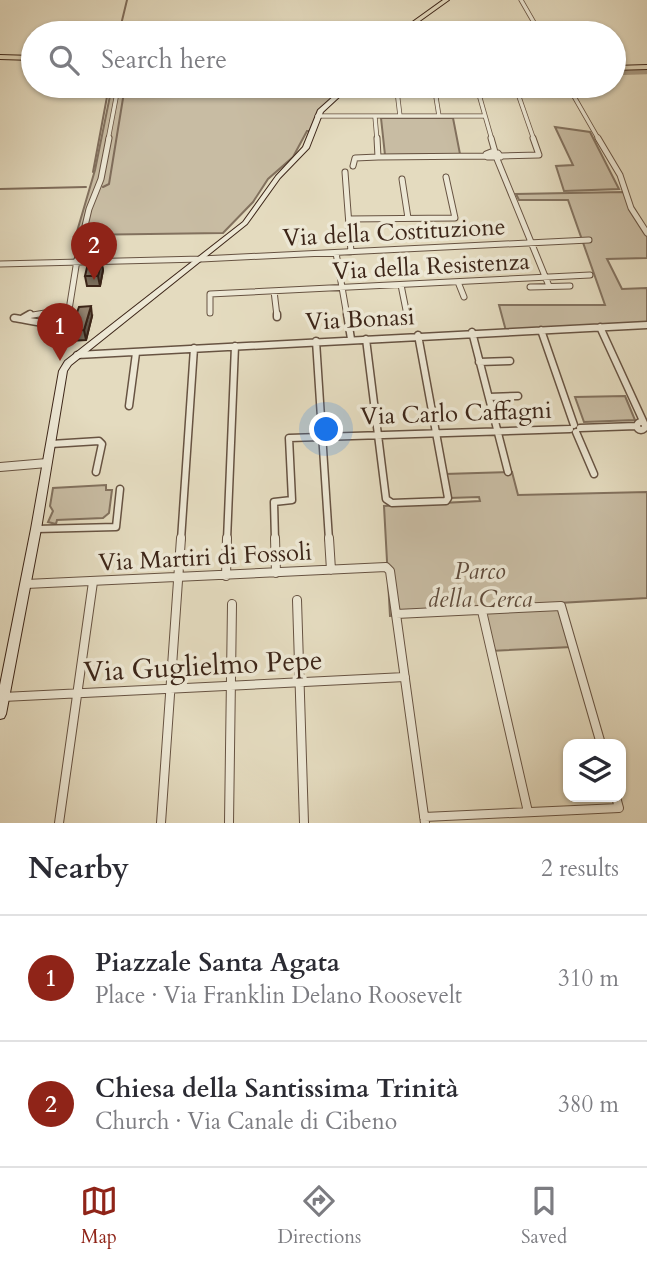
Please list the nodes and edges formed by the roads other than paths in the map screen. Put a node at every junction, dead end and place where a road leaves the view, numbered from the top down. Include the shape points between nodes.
1 (446, 0) edge
2 (520, 0) edge
3 (417, 21) edge
4 (533, 21) edge
5 (0, 57) edge
6 (21, 58) edge
7 (647, 67) edge
8 (626, 68) edge
9 (116, 98) dead end
10 (333, 98) edge
11 (398, 98) edge
12 (436, 98) edge
13 (480, 98) edge
14 (519, 98) edge
15 (575, 98) edge
16 (400, 116) junction
17 (439, 116) junction
18 (484, 116) junction
19 (317, 117) junction
20 (375, 117) junction
21 (495, 152) junction
22 (486, 156) junction
23 (378, 157) junction
24 (499, 158) junction
25 (353, 166) dead end
26 (345, 172) dead end
27 (446, 177) dead end
28 (402, 179) dead end
29 (408, 218) junction
30 (349, 219) junction
31 (647, 233) edge
32 (589, 240) dead end
33 (529, 243) junction
34 (351, 252) junction
35 (336, 253) junction
36 (201, 258) junction
37 (77, 260) junction
38 (0, 264) edge
39 (590, 275) dead end
40 (545, 277) junction
41 (458, 282) junction
42 (401, 285) junction
43 (549, 286) junction
44 (570, 286) dead end
45 (530, 287) dead end
46 (341, 288) junction
47 (274, 291) junction
48 (464, 297) dead end
49 (51, 312) dead end
50 (210, 313) dead end
51 (407, 315) dead end
52 (277, 317) dead end
53 (13, 318) dead end
54 (23, 318) junction
55 (647, 325) edge
56 (600, 327) junction
57 (541, 330) junction
58 (472, 332) junction
59 (418, 335) junction
60 (366, 338) junction
61 (351, 339) junction
62 (316, 341) junction
63 (235, 346) junction
64 (194, 348) junction
65 (136, 353) junction
66 (75, 355) junction
67 (510, 361) dead end
68 (479, 362) junction
69 (519, 396) dead end
70 (489, 397) junction
71 (129, 406) dead end
72 (643, 427) edge
73 (575, 428) junction
74 (498, 432) junction
75 (437, 434) junction
76 (379, 435) junction
77 (323, 437) junction
78 (51, 444) junction
79 (47, 463) junction
80 (0, 467) edge
81 (508, 471) dead end
82 (96, 472) dead end
83 (594, 474) dead end
84 (120, 489) dead end
85 (36, 529) junction
86 (331, 570) junction
87 (276, 573) junction
88 (226, 576) junction
89 (176, 577) junction
90 (93, 582) junction
91 (26, 584) junction
92 (297, 600) dead end
93 (232, 604) dead end
94 (482, 611) junction
95 (396, 614) junction
96 (4, 671) edge
97 (405, 677) junction
98 (301, 684) junction
99 (232, 686) junction
100 (169, 690) junction
101 (79, 694) junction
102 (3, 697) junction
103 (0, 714) edge
104 (600, 739) edge
105 (617, 802) edge
106 (528, 812) junction
107 (425, 820) edge
108 (60, 823) edge
109 (161, 823) edge
110 (229, 823) edge
111 (304, 823) edge

1 - 3 main road
2 - 4 street
5 - 6 main road
7 - 8 main road
9 - 37 street via 101,180
10 - 19 main road
11 - 16 street
12 - 17 street
13 - 18 street
14 - 24 street via 539,155
15 - 31 street
16 - 17 street
16 - 20 street
17 - 18 street
18 - 21 street
19 - 20 street
19 - 36 main road via 306,148 278,177 257,209 234,234
20 - 23 street
21 - 22 street
21 - 24 street
22 - 23 street
22 - 24 street
23 - 25 street via 355,158
24 - 33 street
26 - 30 street
27 - 29 street via 455,218
28 - 29 street
29 - 30 street
30 - 34 street
32 - 33 street, Via della Costituzione
33 - 34 street, Via della Costituzione
33 - 40 street
34 - 35 street, Via della Costituzione
35 - 36 street, Via della Costituzione
35 - 46 street
36 - 37 street, Via della Costituzione
36 - 66 main road
37 - 38 street, Via della Costituzione
37 - 54 street via 68,317 29,323
39 - 40 street, Via della Resistenza
40 - 41 street, Via della Resistenza
40 - 43 street
41 - 42 street, Via della Resistenza
41 - 48 street
42 - 46 street, Via della Resistenza
42 - 51 street
43 - 44 street
43 - 45 street
46 - 47 street, Via della Resistenza
46 - 61 street
47 - 50 street, Via della Resistenza via 210,294
47 - 52 street
49 - 54 street
53 - 54 street
55 - 56 street, Via Bonasi
56 - 57 street, Via Bonasi
56 - 72 street
57 - 58 street, Via Bonasi
57 - 73 street
58 - 59 street, Via Bonasi
58 - 68 street
59 - 60 street, Via Bonasi
59 - 75 street
60 - 61 street, Via Bonasi
60 - 76 street
61 - 62 street, Via Bonasi
62 - 63 street, Via Bonasi
62 - 77 street
63 - 64 street, Via Bonasi
63 - 88 street
64 - 65 street, Via Bonasi
64 - 89 street
65 - 66 street, Via Bonasi
65 - 71 street
66 - 78 main road via 63,370
67 - 68 street
68 - 70 street
69 - 70 street
70 - 74 street
72 - 73 street, Via Carlo Caffagni
73 - 74 street, Via Carlo Caffagni
73 - 83 street
74 - 75 street, Via Carlo Caffagni
74 - 81 street
75 - 76 street, Via Carlo Caffagni
75 - 76 street via 446,501 388,502
76 - 77 street, Via Carlo Caffagni
77 - 86 street
77 - 87 street, Via Carlo Caffagni via 289,438 292,500 274,502
78 - 79 main road
78 - 82 street via 99,441
79 - 80 street
79 - 85 main road
84 - 85 street via 116,527
85 - 91 main road
86 - 87 street, Via Martiri di Fossoli
86 - 95 street, Via Martiri di Fossoli via 386,568
87 - 88 street, Via Martiri di Fossoli
88 - 89 street, Via Martiri di Fossoli
89 - 90 street, Via Martiri di Fossoli
89 - 100 street
90 - 91 street, Via Martiri di Fossoli
90 - 101 street
91 - 96 main road
92 - 98 street
93 - 99 street
94 - 95 street
94 - 104 street via 561,606
94 - 106 street
95 - 97 street
96 - 102 main road
97 - 98 street, Via Guglielmo Pepe
97 - 107 street
98 - 99 street, Via Guglielmo Pepe
98 - 111 street
99 - 100 street, Via Guglielmo Pepe
99 - 110 street
100 - 101 street, Via Guglielmo Pepe
100 - 109 street
101 - 102 street, Via Guglielmo Pepe
101 - 108 street
102 - 103 main road
105 - 106 street via 619,808
106 - 107 street

